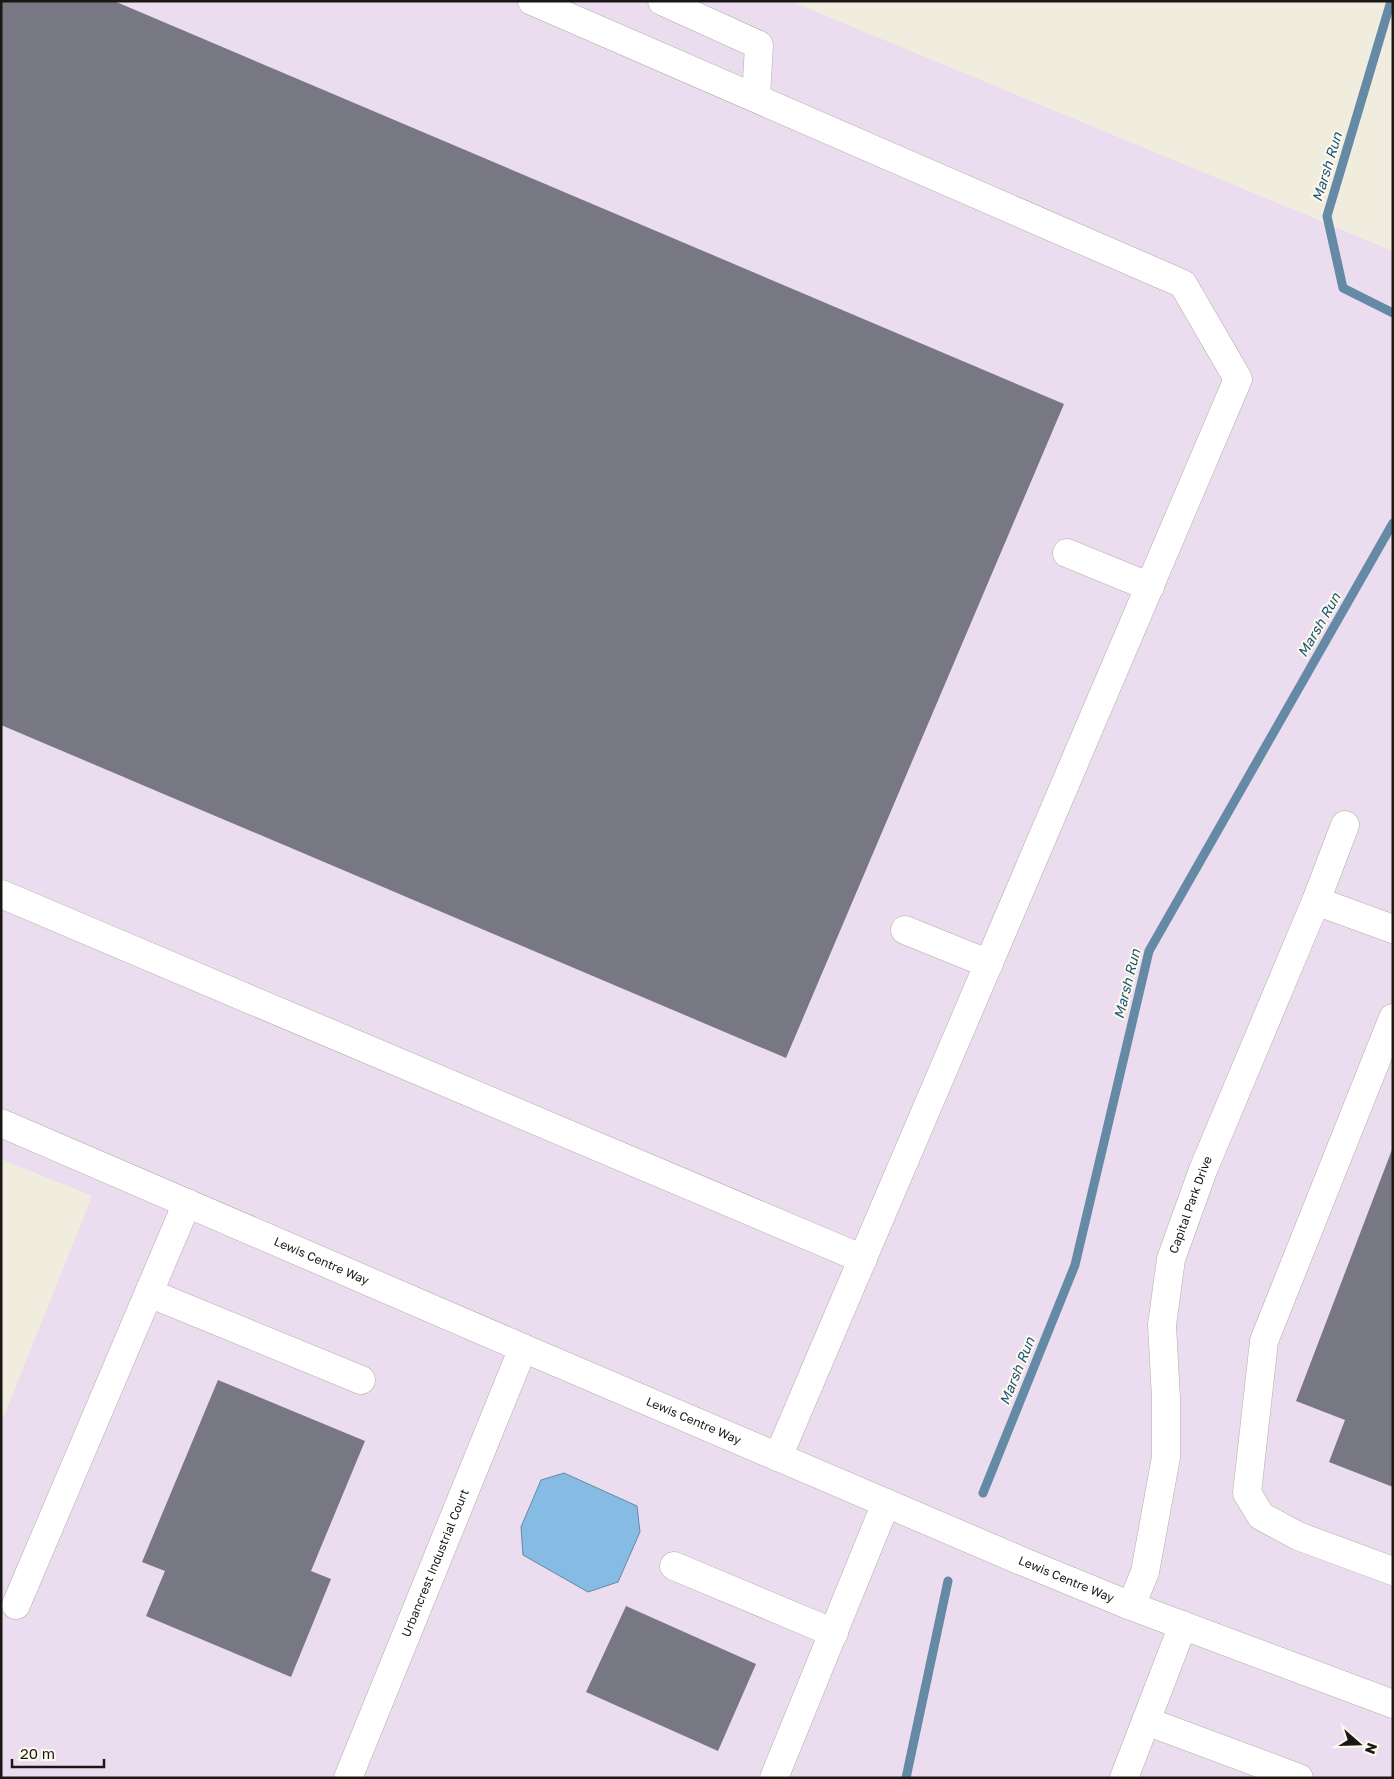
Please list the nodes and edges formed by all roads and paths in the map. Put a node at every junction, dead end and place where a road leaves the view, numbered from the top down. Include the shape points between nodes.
1 (532, 1) edge
2 (662, 1) edge
3 (756, 98) junction
4 (1066, 553) dead end
5 (1150, 587) junction
6 (1345, 825) dead end
7 (1, 894) edge
8 (1316, 900) junction
9 (1393, 929) edge
10 (905, 930) dead end
11 (989, 964) junction
12 (1393, 1018) edge
13 (1, 1123) edge
14 (187, 1203) junction
15 (863, 1259) junction
16 (149, 1293) junction
17 (523, 1348) junction
18 (361, 1380) dead end
19 (778, 1457) junction
20 (886, 1503) junction
21 (674, 1566) dead end
22 (1393, 1571) edge
23 (16, 1605) dead end
24 (1131, 1606) junction
25 (1182, 1626) junction
26 (834, 1633) junction
27 (1393, 1704) edge
28 (1146, 1721) junction
29 (348, 1778) edge
30 (774, 1778) edge
31 (1124, 1778) edge
32 (1299, 1778) edge

1 - 3 street
2 - 3 street via 759,46
3 - 5 street via 1183,284 1238,379
4 - 5 street
5 - 11 street
6 - 8 street, Capital Park Drive
7 - 15 street
8 - 9 street
8 - 24 street, Capital Park Drive via 1203,1170 1171,1259 1162,1325 1166,1457 1145,1572
10 - 11 street
11 - 15 street
12 - 22 street via 1264,1341 1247,1493 1261,1516 1291,1532
13 - 14 street, Lewis Centre Way
14 - 16 street
14 - 17 street, Lewis Centre Way
15 - 19 street
16 - 18 street
16 - 23 street
17 - 19 street, Lewis Centre Way
17 - 29 street, Urbancrest Industrial Court
19 - 20 street, Lewis Centre Way
20 - 24 street, Lewis Centre Way
20 - 26 street
21 - 26 street
24 - 25 street, Lewis Centre Way
25 - 27 street, Lewis Centre Way
25 - 28 street
26 - 30 street
28 - 31 street
28 - 32 street

